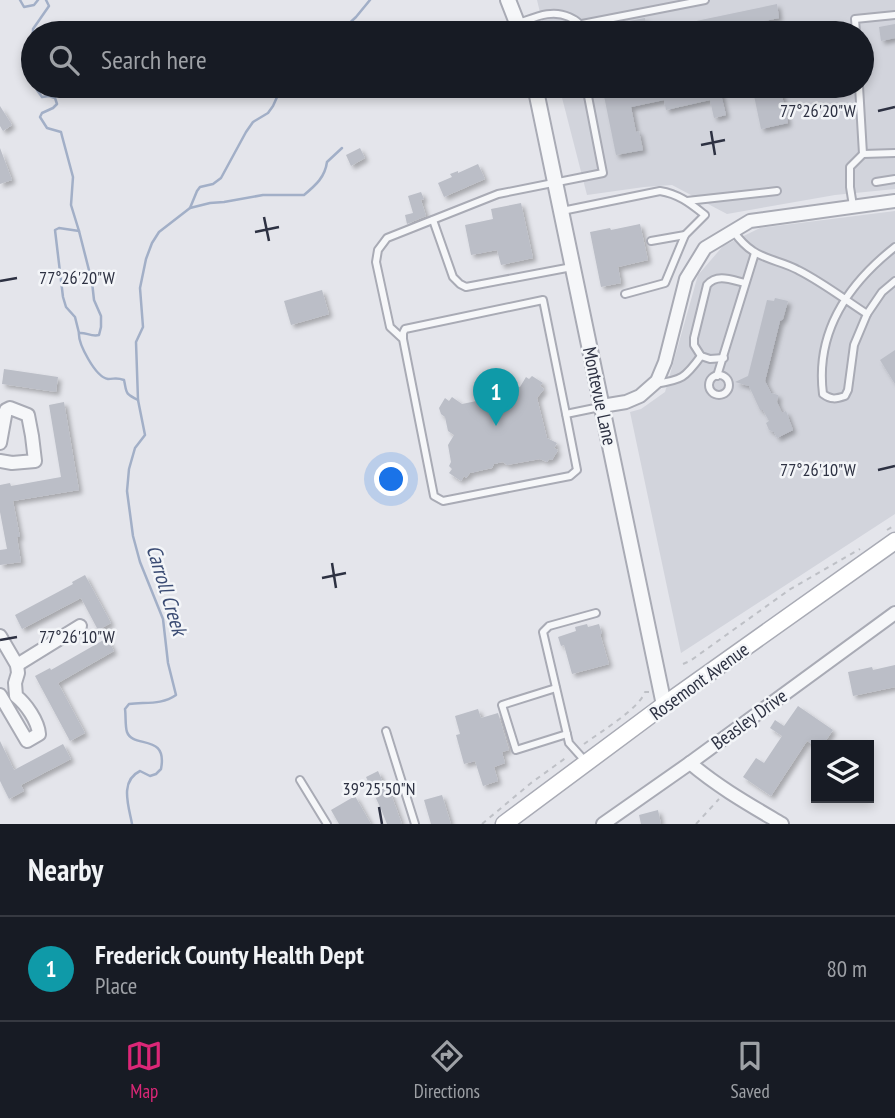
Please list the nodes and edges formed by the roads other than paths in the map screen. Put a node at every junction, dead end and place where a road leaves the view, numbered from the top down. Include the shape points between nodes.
1 (508, 0) edge
2 (705, 0) edge
3 (895, 15) edge
4 (516, 21) edge
5 (533, 21) edge
6 (578, 21) edge
7 (597, 21) edge
8 (855, 21) edge
9 (538, 98) edge
10 (588, 98) edge
11 (860, 98) edge
12 (895, 153) edge
13 (863, 155) junction
14 (895, 179) edge
15 (555, 182) junction
16 (876, 182) dead end
17 (777, 191) dead end
18 (687, 201) junction
19 (895, 201) edge
20 (853, 206) junction
21 (561, 211) junction
22 (433, 220) junction
23 (732, 230) junction
24 (685, 235) junction
25 (651, 242) dead end
26 (895, 247) edge
27 (755, 253) junction
28 (572, 267) junction
29 (895, 281) edge
30 (745, 283) junction
31 (625, 294) dead end
32 (844, 300) junction
33 (867, 314) junction
34 (403, 339) junction
35 (701, 356) junction
36 (724, 358) junction
37 (717, 376) dead end
38 (653, 384) junction
39 (602, 406) junction
40 (566, 414) junction
41 (0, 443) edge
42 (0, 461) edge
43 (891, 536) edge
44 (596, 613) dead end
45 (895, 613) edge
46 (80, 626) dead end
47 (0, 636) edge
48 (17, 665) junction
49 (556, 688) junction
50 (0, 695) edge
51 (16, 696) junction
52 (664, 705) junction
53 (4, 711) edge
54 (386, 731) dead end
55 (567, 734) junction
56 (690, 763) junction
57 (587, 764) junction
58 (300, 780) dead end
59 (327, 824) edge
60 (415, 824) edge
61 (504, 824) edge
62 (603, 824) edge
63 (782, 824) edge

1 - 4 street
2 - 7 lane
3 - 8 lane
5 - 6 lane via 548,13 563,13
9 - 15 street, Montevue Lane
10 - 15 lane via 603,173
11 - 13 lane
12 - 13 lane
13 - 20 lane via 850,167
14 - 16 lane
15 - 21 street, Montevue Lane
15 - 22 lane via 498,194
17 - 18 lane
18 - 21 lane via 660,191
18 - 24 lane via 705,215
19 - 20 street
20 - 23 street via 750,221
21 - 28 street, Montevue Lane
22 - 28 lane via 453,276 466,287
22 - 34 lane via 387,238 378,250 376,262 390,327
23 - 27 lane
23 - 38 street via 705,248 686,279 665,362
24 - 25 lane
24 - 31 lane via 665,283
26 - 32 lane
27 - 30 lane
27 - 32 lane via 797,269
28 - 39 street, Montevue Lane
29 - 33 lane
30 - 35 lane via 717,278 707,285 694,338
30 - 36 lane
32 - 33 lane
32 - 33 lane via 824,345 821,376 823,394 828,398 845,396 848,390 854,345
34 - 40 lane via 405,329 543,300
34 - 40 lane via 434,496 443,501 570,476 577,470
35 - 36 lane
35 - 38 lane via 684,377
36 - 37 lane
38 - 39 street via 640,396
39 - 40 lane
39 - 52 street, Montevue Lane
41 - 42 street via 6,411 10,408 28,415 35,461
43 - 52 main road, Rosemont Avenue
44 - 49 lane via 549,625 543,632
45 - 56 street, Beasley Drive
46 - 48 street
47 - 48 street
48 - 51 street
49 - 55 lane
49 - 55 lane via 502,705 516,750
50 - 53 street
51 - 53 street
51 - 53 street via 39,726 39,734 27,741
52 - 57 main road, Rosemont Avenue
54 - 60 lane
55 - 57 lane
56 - 62 street, Beasley Drive
56 - 63 street
57 - 61 main road, Rosemont Avenue
58 - 59 lane

